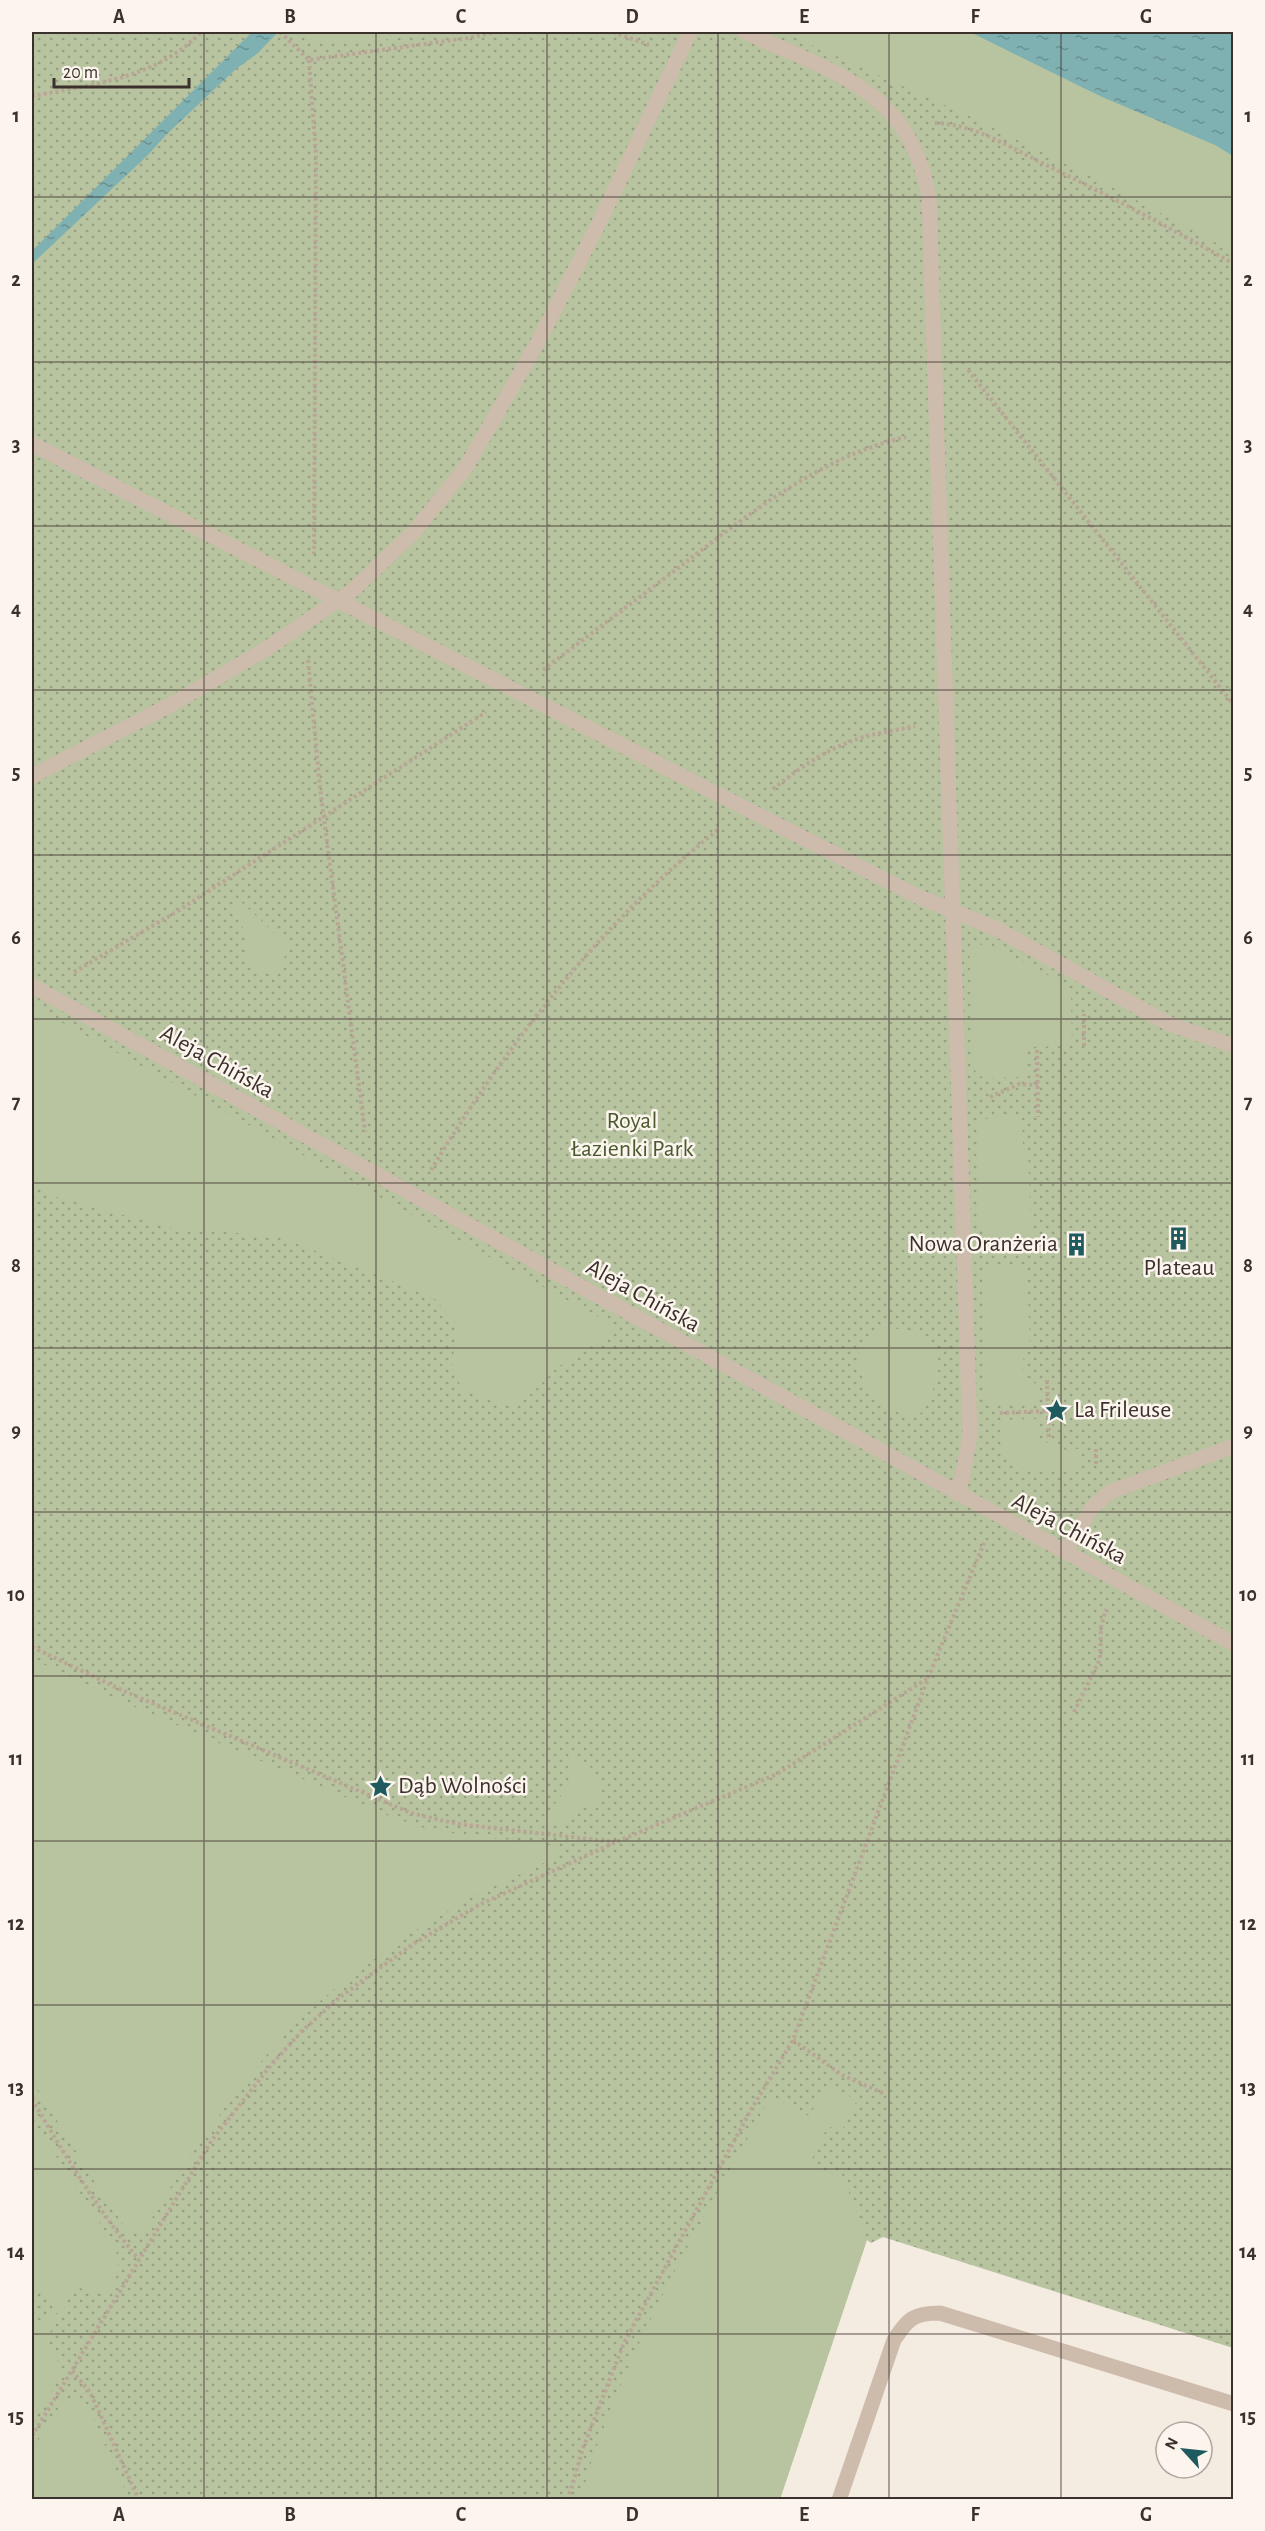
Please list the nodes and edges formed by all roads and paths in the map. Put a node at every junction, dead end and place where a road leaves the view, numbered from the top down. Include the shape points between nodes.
1 (201, 32) edge
2 (280, 32) edge
3 (495, 32) edge
4 (614, 32) edge
5 (690, 32) edge
6 (745, 32) edge
7 (653, 46) dead end
8 (309, 60) junction
9 (32, 96) edge
10 (932, 123) dead end
11 (1233, 264) edge
12 (964, 366) dead end
13 (913, 435) dead end
14 (32, 444) edge
15 (312, 561) dead end
16 (340, 601) junction
17 (310, 621) junction
18 (537, 677) dead end
19 (1233, 705) edge
20 (493, 708) dead end
21 (923, 724) dead end
22 (32, 776) edge
23 (770, 792) dead end
24 (324, 816) junction
25 (723, 825) dead end
26 (953, 910) junction
27 (33, 987) edge
28 (1233, 1046) edge
29 (1036, 1050) dead end
30 (1038, 1085) junction
31 (981, 1098) dead end
32 (1038, 1116) dead end
33 (357, 1164) junction
34 (416, 1197) junction
35 (1028, 1249) dead end
36 (989, 1250) dead end
37 (1047, 1380) dead end
38 (1048, 1411) junction
39 (992, 1413) dead end
40 (1048, 1438) dead end
41 (1233, 1446) edge
42 (1096, 1449) dead end
43 (1096, 1470) dead end
44 (956, 1493) junction
45 (996, 1515) junction
46 (1065, 1552) junction
47 (1117, 1580) junction
48 (1233, 1644) edge
49 (32, 1647) edge
50 (928, 1678) junction
51 (1074, 1712) dead end
52 (616, 1842) junction
53 (793, 2040) junction
54 (885, 2094) dead end
55 (32, 2099) edge
56 (139, 2260) junction
57 (72, 2371) junction
58 (1233, 2404) edge
59 (32, 2436) edge
60 (139, 2499) edge
61 (568, 2499) edge
62 (839, 2499) edge

1 - 9 path via 187,47 154,66 100,83
2 - 8 path
3 - 8 path
4 - 7 path
5 - 16 street via 549,322 466,467 415,531
6 - 26 street via 852,82 881,102 908,135 925,175 929,198
8 - 15 path via 316,154
10 - 11 path via 951,123 974,130 1094,188
12 - 19 path
13 - 18 path via 836,463 790,488
14 - 16 street
16 - 17 street
16 - 26 street via 917,896
17 - 22 street via 174,703
17 - 24 path via 308,667
20 - 24 path
21 - 23 path via 861,738 837,748 803,765
24 - 27 path via 176,912 58,981
24 - 33 path via 364,1129 365,1149
25 - 34 path via 651,888 564,982 498,1070
26 - 28 street via 997,929 1169,1024
26 - 44 street via 970,1435 963,1480
27 - 33 street, Aleja Chińska
29 - 30 path
30 - 31 path via 1019,1084
30 - 32 path
33 - 34 street, Aleja Chińska
34 - 44 street, Aleja Chińska
35 - 36 path
37 - 38 path
38 - 39 path
38 - 40 path
41 - 46 street via 1110,1492 1092,1508
42 - 43 path
44 - 45 street, Aleja Chińska
45 - 46 street, Aleja Chińska
45 - 50 path
46 - 47 street, Aleja Chińska
47 - 48 street, Aleja Chińska
47 - 51 path via 1101,1627 1100,1659
49 - 52 path via 124,1691 411,1813 458,1824
50 - 52 path via 777,1774
50 - 53 path
52 - 56 path via 465,1913 367,1975 315,2018 271,2065 212,2140
53 - 54 path via 842,2074
53 - 61 path via 624,2343 583,2448
55 - 56 path via 63,2152
56 - 57 path
57 - 59 path
57 - 60 path via 90,2392
58 - 62 street via 940,2313 923,2313 907,2321 894,2340

